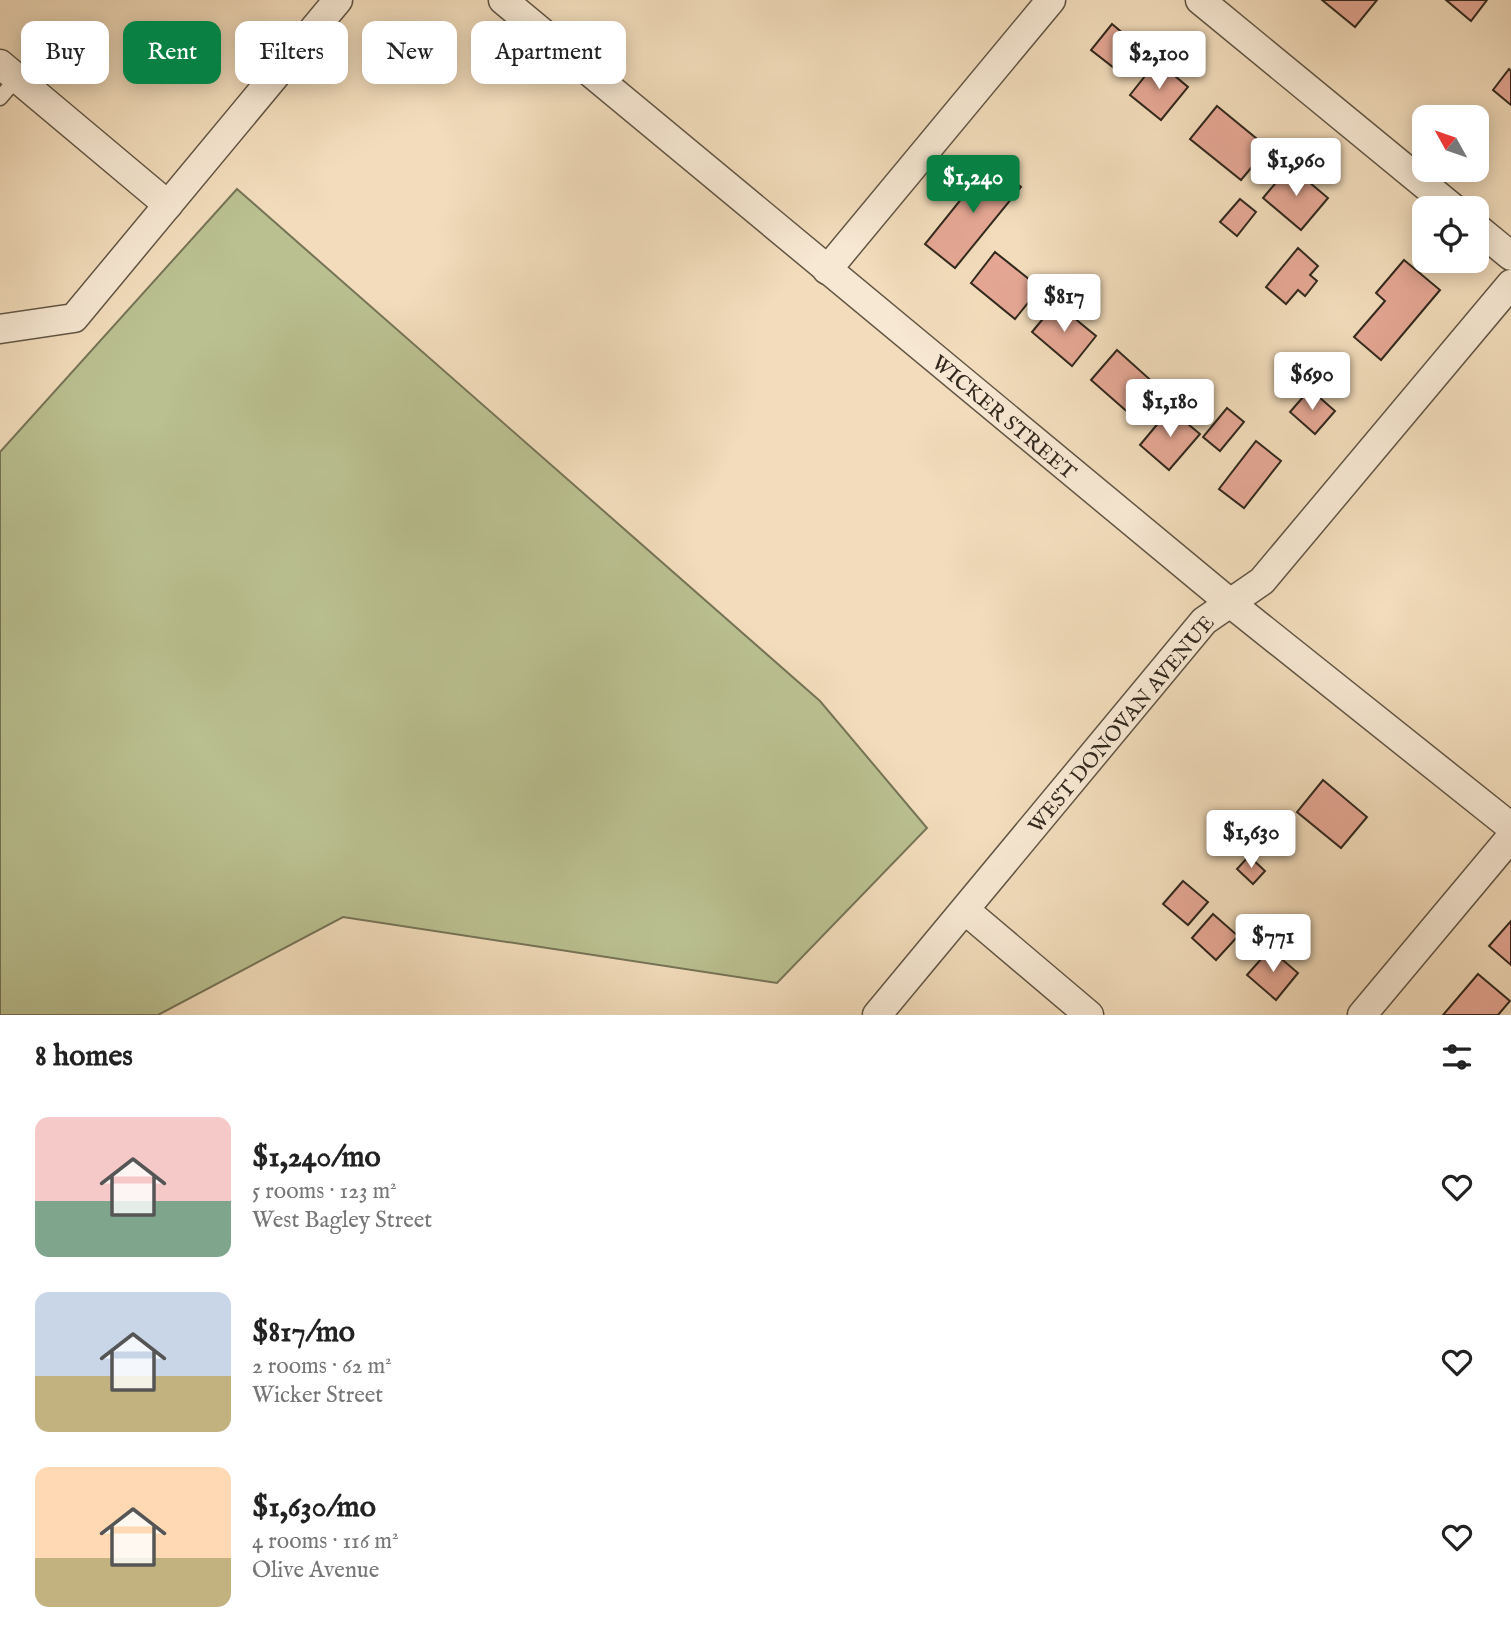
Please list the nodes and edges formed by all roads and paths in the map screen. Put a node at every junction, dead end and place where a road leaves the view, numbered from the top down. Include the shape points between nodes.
1 (338, 0) edge
2 (503, 0) edge
3 (1051, 0) edge
4 (1200, 0) edge
5 (6, 80) edge
6 (1437, 196) edge
7 (168, 205) junction
8 (1489, 238) edge
9 (1511, 256) edge
10 (827, 270) junction
11 (1511, 284) edge
12 (0, 328) edge
13 (1229, 603) junction
14 (1511, 827) edge
15 (1511, 836) edge
16 (965, 910) junction
17 (877, 1015) edge
18 (1089, 1015) edge
19 (1362, 1015) edge

1 - 7 street
2 - 10 street, WICKER STREET
3 - 10 street
4 - 6 street
5 - 7 street
7 - 12 street via 74,318
8 - 9 street
10 - 13 street, WICKER STREET
11 - 13 street, WEST DONOVAN AVENUE via 1262,581
13 - 14 street, WICKER STREET
13 - 16 street, WEST DONOVAN AVENUE via 1204,621
15 - 19 street
16 - 17 street, WEST DONOVAN AVENUE
16 - 18 street

